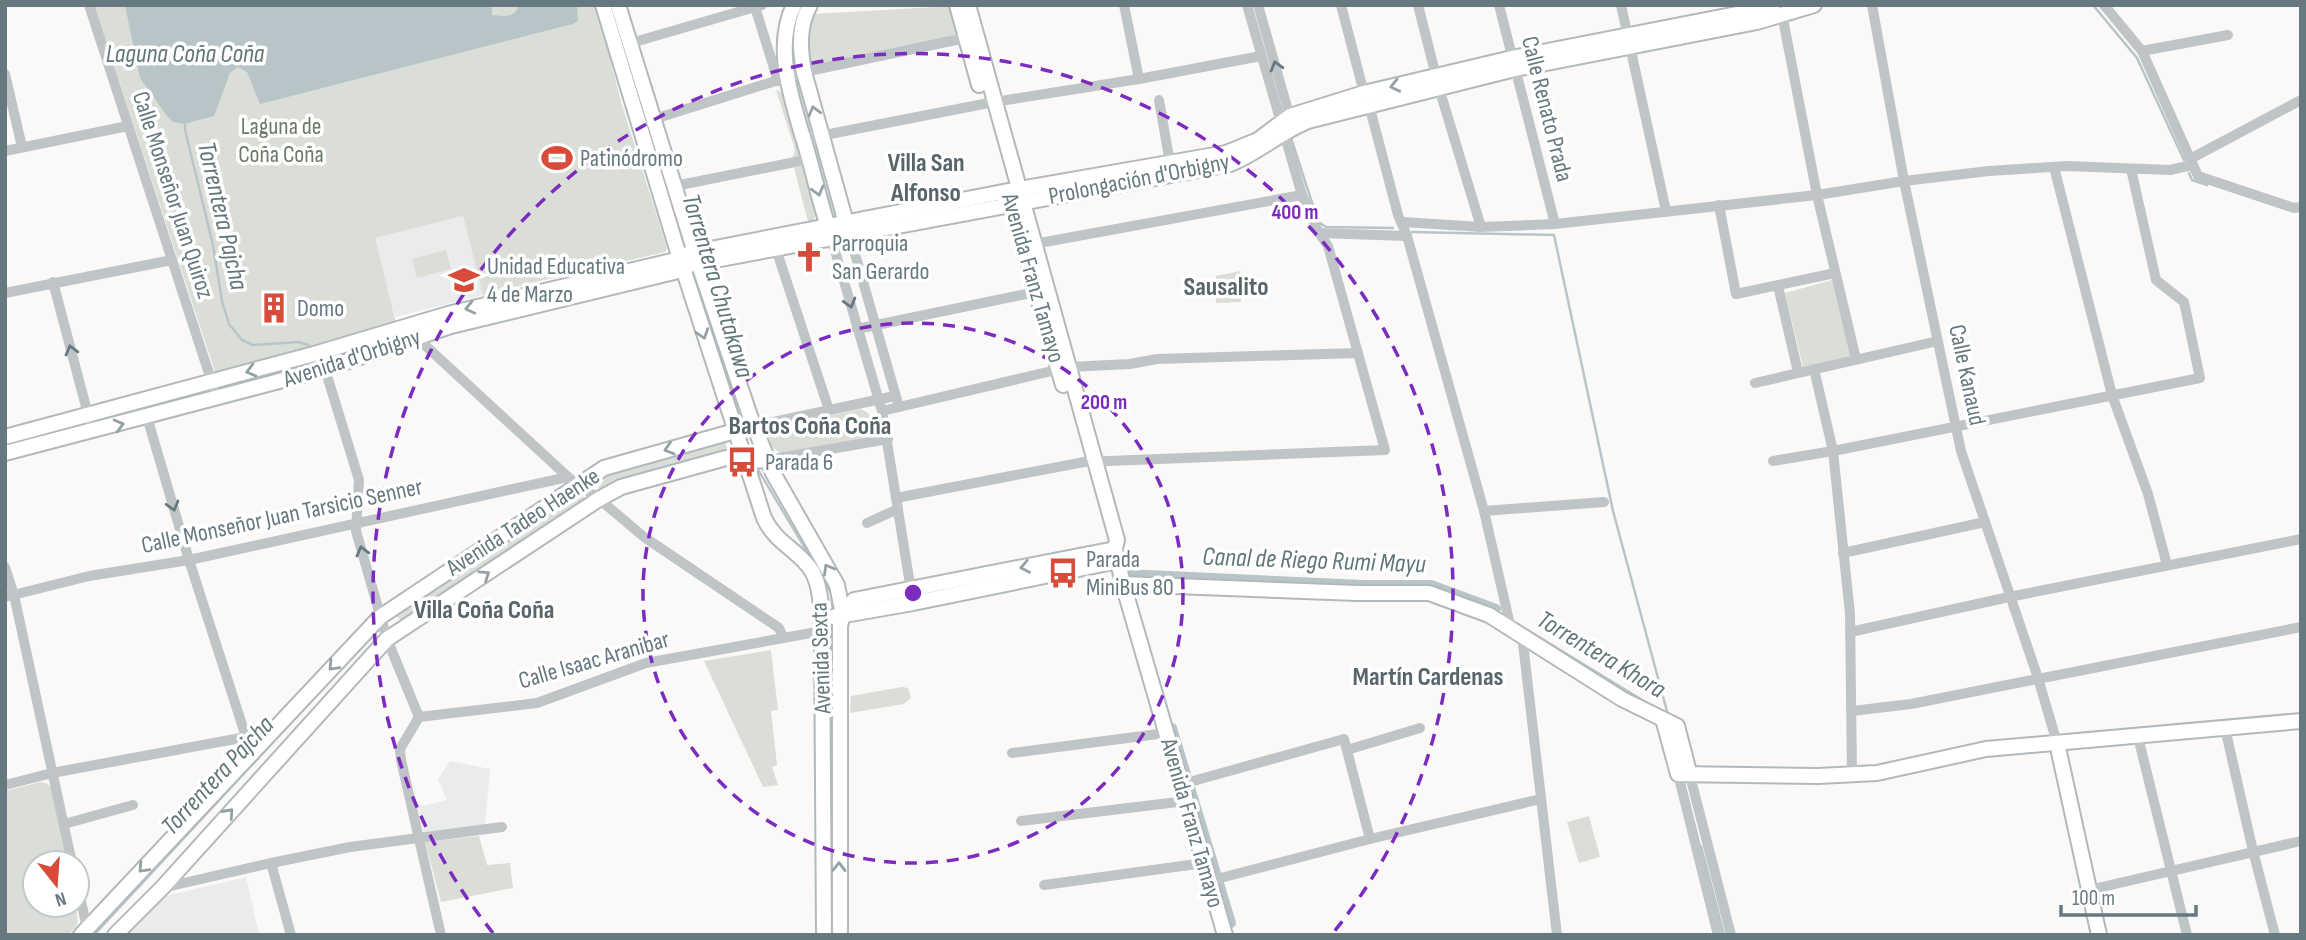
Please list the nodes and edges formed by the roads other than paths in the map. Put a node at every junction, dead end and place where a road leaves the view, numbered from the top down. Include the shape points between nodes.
1 (89, 5) edge
2 (603, 5) edge
3 (618, 5) edge
4 (794, 5) edge
5 (810, 5) edge
6 (957, 5) edge
7 (968, 5) edge
8 (1125, 5) edge
9 (1247, 5) edge
10 (1258, 5) edge
11 (1341, 5) edge
12 (1418, 5) edge
13 (1499, 5) edge
14 (1622, 5) edge
15 (1814, 5) edge
16 (1872, 5) edge
17 (2104, 5) edge
18 (753, 7) edge
19 (731, 10) edge
20 (1778, 10) edge
21 (2228, 35) dead end
22 (972, 36) junction
23 (1629, 40) junction
24 (631, 43) junction
25 (2142, 51) junction
26 (1261, 56) junction
27 (1514, 64) junction
28 (804, 72) junction
29 (6, 78) edge
30 (783, 79) junction
31 (1139, 79) junction
32 (1438, 82) junction
33 (1366, 99) junction
34 (1159, 100) dead end
35 (2301, 100) edge
36 (989, 103) junction
37 (647, 121) junction
38 (1287, 125) junction
39 (128, 126) junction
40 (821, 135) junction
41 (804, 139) junction
42 (22, 147) junction
43 (5, 151) edge
44 (810, 159) junction
45 (2191, 162) junction
46 (1170, 163) junction
47 (2054, 167) junction
48 (2131, 169) junction
49 (1904, 181) junction
50 (675, 186) junction
51 (1302, 195) junction
52 (1816, 195) junction
53 (1014, 196) junction
54 (1719, 205) junction
55 (2301, 207) edge
56 (1666, 211) junction
57 (1403, 222) junction
58 (1555, 224) junction
59 (1481, 227) junction
60 (848, 229) junction
61 (830, 232) junction
62 (1319, 233) junction
63 (1407, 236) junction
64 (774, 242) junction
65 (1034, 244) junction
66 (172, 260) junction
67 (690, 260) junction
68 (1835, 273) junction
69 (53, 282) junction
70 (1778, 286) junction
71 (1036, 292) junction
72 (5, 293) edge
73 (874, 325) junction
74 (857, 329) junction
75 (413, 331) junction
76 (1938, 341) junction
77 (1358, 353) junction
78 (1856, 359) junction
79 (1064, 368) junction
80 (325, 369) junction
81 (1814, 369) junction
82 (1798, 372) junction
83 (212, 382) junction
84 (1755, 383) dead end
85 (2112, 395) junction
86 (216, 398) junction
87 (897, 401) junction
88 (881, 405) junction
89 (829, 410) junction
90 (88, 416) junction
91 (147, 417) junction
92 (1956, 427) junction
93 (744, 429) junction
94 (92, 432) junction
95 (5, 437) edge
96 (888, 439) junction
97 (1833, 451) junction
98 (5, 453) edge
99 (757, 460) junction
100 (1773, 461) dead end
101 (1089, 462) junction
102 (573, 480) junction
103 (599, 499) junction
104 (1604, 502) dead end
105 (897, 504) junction
106 (1484, 511) junction
107 (1985, 522) junction
108 (356, 523) junction
109 (867, 523) dead end
110 (2301, 539) edge
111 (1843, 553) junction
112 (1117, 555) junction
113 (189, 560) junction
114 (2167, 565) junction
115 (5, 567) edge
116 (1123, 583) junction
117 (9, 596) edge
118 (912, 596) junction
119 (2009, 597) junction
120 (380, 617) junction
121 (831, 620) junction
122 (2301, 627) edge
123 (1516, 632) junction
124 (1850, 632) junction
125 (783, 637) junction
126 (387, 639) junction
127 (2038, 678) junction
128 (1852, 711) junction
129 (419, 717) junction
130 (2301, 721) edge
131 (1420, 728) dead end
132 (2225, 728) junction
133 (1166, 733) junction
134 (2138, 737) junction
135 (251, 741) junction
136 (2057, 743) junction
137 (1347, 750) junction
138 (1012, 753) dead end
139 (834, 768) junction
140 (52, 773) junction
141 (1684, 773) junction
142 (1852, 774) junction
143 (5, 785) edge
144 (1182, 786) junction
145 (1541, 799) junction
146 (1186, 801) junction
147 (133, 805) dead end
148 (1021, 821) dead end
149 (64, 824) junction
150 (502, 827) dead end
151 (417, 838) junction
152 (1370, 839) junction
153 (2301, 841) edge
154 (69, 849) edge
155 (2253, 851) junction
156 (271, 863) junction
157 (1204, 863) junction
158 (2170, 871) junction
159 (1209, 881) junction
160 (1044, 885) dead end
161 (162, 888) junction
162 (2089, 890) junction
163 (84, 932) edge
164 (115, 935) edge
165 (291, 935) edge
166 (441, 935) edge
167 (824, 935) edge
168 (840, 935) edge
169 (1225, 935) edge
170 (1557, 935) edge
171 (1718, 935) edge
172 (1731, 935) edge
173 (2099, 935) edge
174 (2187, 935) edge
175 (2275, 935) edge

1 - 39 street, Calle Monseñor Juan Quiroz
2 - 37 main road, Avenida Sexta
3 - 24 main road, Avenida Sexta
4 - 30 main road via 786,31
5 - 28 main road via 799,46
6 - 22 main road, Avenida Franz Tamayo
7 - 22 main road, Avenida Franz Tamayo
8 - 31 street
9 - 26 street
38 -> 10 street
11 - 33 street
12 - 32 street
13 - 27 street, Calle Renato Prada
14 - 23 street
15 - 20 main road, Prolongación d'Orbigny
16 - 49 street, Calle Kanaud
17 - 25 street
18 - 19 street
18 - 30 street
19 - 24 street
20 - 23 main road, Prolongación d'Orbigny via 1757,22
20 - 52 street
21 - 25 street
22 - 28 street
22 - 36 main road, Avenida Franz Tamayo
23 - 27 main road, Prolongación d'Orbigny
23 - 56 street
24 - 37 main road, Avenida Sexta
25 - 45 street
26 - 31 street
26 - 38 street
27 - 32 main road, Prolongación d'Orbigny
27 - 58 street, Calle Renato Prada
28 - 30 street
40 -> 28 main road
29 - 42 street
30 - 37 street
30 - 41 main road
31 - 36 street
32 - 33 main road, Prolongación d'Orbigny
32 - 59 street
33 - 38 main road, Prolongación d'Orbigny
33 - 57 street
34 - 46 street
35 - 45 street
36 - 40 street
36 - 53 main road, Avenida Franz Tamayo
37 - 50 main road, Avenida Sexta
37 - 67 main road, Avenida Sexta
38 - 46 main road, Prolongación d'Orbigny via 1237,149
38 - 51 street
38 - 53 main road, Prolongación d'Orbigny via 1256,153 1230,164
39 - 42 street
39 - 66 street, Calle Monseñor Juan Quiroz
40 - 41 street
40 - 60 main road
41 - 44 main road
42 - 43 street
44 - 50 street
44 -> 61 main road
45 - 48 street via 2170,170
45 - 55 street via 2198,176
46 - 53 main road, Prolongación d'Orbigny
47 - 48 street
47 - 49 street
47 - 85 street
48 - 85 street via 2156,280 2184,302 2200,378
49 - 52 street
49 - 76 street, Calle Kanaud
50 - 67 main road, Avenida Sexta
51 - 62 street
51 - 65 street
52 - 54 street
52 - 68 street
53 - 60 main road, Prolongación d'Orbigny
53 - 65 main road, Avenida Franz Tamayo
53 - 71 main road, Avenida Franz Tamayo
54 - 56 street
54 - 70 street via 1736,294
56 - 58 street
57 - 59 street
57 - 63 street
58 - 59 street
60 - 61 main road, Prolongación d'Orbigny
60 - 73 street
61 - 64 main road, Prolongación d'Orbigny
61 -> 74 street
62 - 63 street
62 - 77 street via 1328,246
63 - 106 street
64 - 67 main road, Prolongación d'Orbigny
64 - 89 street
65 - 79 main road, Avenida Franz Tamayo
66 - 69 street
66 - 83 street, Calle Monseñor Juan Quiroz
67 - 75 main road, Avenida d'Orbigny via 674,272 451,326
67 - 93 main road, Avenida Sexta
67 -> 93 main road, Avenida Sexta
68 - 70 street
68 - 78 street
69 - 72 street
90 -> 69 street
70 - 82 street
71 - 73 street
71 - 79 main road, Avenida Franz Tamayo
73 - 74 street
73 - 87 street
74 - 88 street
75 - 80 main road, Avenida d'Orbigny
75 -> 83 main road, Avenida d'Orbigny
75 - 102 street
76 - 78 street
76 - 92 street, Calle Kanaud
77 - 79 street, Avenida Tadeo Haenke via 1157,359
77 - 101 street via 1385,450
78 - 81 street
79 - 87 street, Avenida Tadeo Haenke
79 - 101 main road, Avenida Franz Tamayo
80 - 86 main road, Avenida d'Orbigny
80 - 108 street via 359,480
81 - 82 street
81 - 97 street
82 - 84 street
83 - 86 street, Calle Monseñor Juan Quiroz
83 - 90 main road, Avenida d'Orbigny
85 - 92 street
85 - 114 street via 2148,494
86 - 91 main road, Avenida d'Orbigny
87 - 88 street, Avenida Tadeo Haenke
88 - 89 street, Avenida Tadeo Haenke
88 - 96 street
89 - 93 street, Avenida Tadeo Haenke
90 - 94 street
90 - 95 main road, Avenida d'Orbigny
94 -> 91 main road, Avenida d'Orbigny
91 -> 113 street
92 - 97 street
92 - 107 street, Calle Kanaud
93 - 99 main road, Avenida Sexta
93 - 99 main road, Avenida Sexta
93 -> 102 main road, Avenida Tadeo Haenke
94 - 98 main road, Avenida d'Orbigny
96 - 99 street, Avenida Tadeo Haenke
96 - 105 street
97 - 100 street
97 - 111 street
99 - 103 main road, Avenida Tadeo Haenke via 726,458 621,487
99 - 121 main road, Avenida Sexta via 771,531 812,571
121 -> 99 main road, Avenida Sexta via 837,586
101 - 105 street
101 - 112 main road, Avenida Franz Tamayo via 1109,542
102 - 103 street
102 - 108 street, Calle Monseñor Juan Tarsicio Senner
102 - 120 main road, Avenida Tadeo Haenke
103 - 125 street via 643,537 779,628
126 -> 103 main road, Avenida Tadeo Haenke
104 - 106 street
105 - 109 street
105 - 118 street
106 - 123 street
107 - 111 street
107 - 119 street, Calle Kanaud
108 - 113 street, Calle Monseñor Juan Tarsicio Senner
120 -> 108 street
110 - 114 street
111 - 124 street
112 - 116 main road, Avenida Franz Tamayo
112 - 118 main road
113 - 117 street, Calle Monseñor Juan Tarsicio Senner via 89,576
113 - 135 street
114 - 119 street
115 - 117 street
116 - 123 main road via 1429,593 1489,615
116 - 133 main road, Avenida Franz Tamayo
117 - 140 street
118 - 121 main road
119 - 124 street
119 - 127 street, Calle Kanaud
120 - 126 street
120 -> 135 main road, Avenida Tadeo Haenke
121 - 125 street, Calle Isaac Aranibar
121 - 139 main road, Avenida Sexta
121 - 139 main road, Avenida Sexta via 840,626
122 - 127 street
123 - 141 main road via 1622,699 1677,726
123 - 145 street
124 - 128 street
125 - 129 street, Calle Isaac Aranibar via 646,663 537,703
126 - 129 street
161 -> 126 main road, Avenida Tadeo Haenke
127 - 128 street
127 - 136 street, Calle Kanaud
128 - 142 street
129 - 151 street via 400,749
130 - 132 main road
131 - 137 street
132 - 134 main road
132 - 155 street
133 - 138 street
133 - 144 main road, Avenida Franz Tamayo
134 - 136 main road
134 - 158 street
135 - 140 street
135 -> 163 main road, Avenida Tadeo Haenke
136 - 142 main road via 1986,749 1877,773
136 - 162 main road
137 - 144 street via 1344,739
137 - 152 street
139 - 167 main road, Avenida Sexta
168 -> 139 main road, Avenida Sexta
140 - 143 street
140 - 149 street
141 - 142 main road
141 - 171 street
141 - 172 street
144 - 146 main road, Avenida Franz Tamayo
145 - 152 street
145 - 170 street
146 - 148 street
146 - 157 main road, Avenida Franz Tamayo
147 - 149 street
149 - 154 street
150 - 151 street
151 - 156 street
151 - 166 street
152 - 159 street
153 - 155 street
155 - 158 street
155 - 175 street
156 - 161 street
156 - 165 street
157 - 159 main road, Avenida Franz Tamayo
157 - 160 street
158 - 162 street
158 - 174 street
159 - 169 main road, Avenida Franz Tamayo
161 - 164 main road, Avenida Tadeo Haenke
162 - 173 main road

